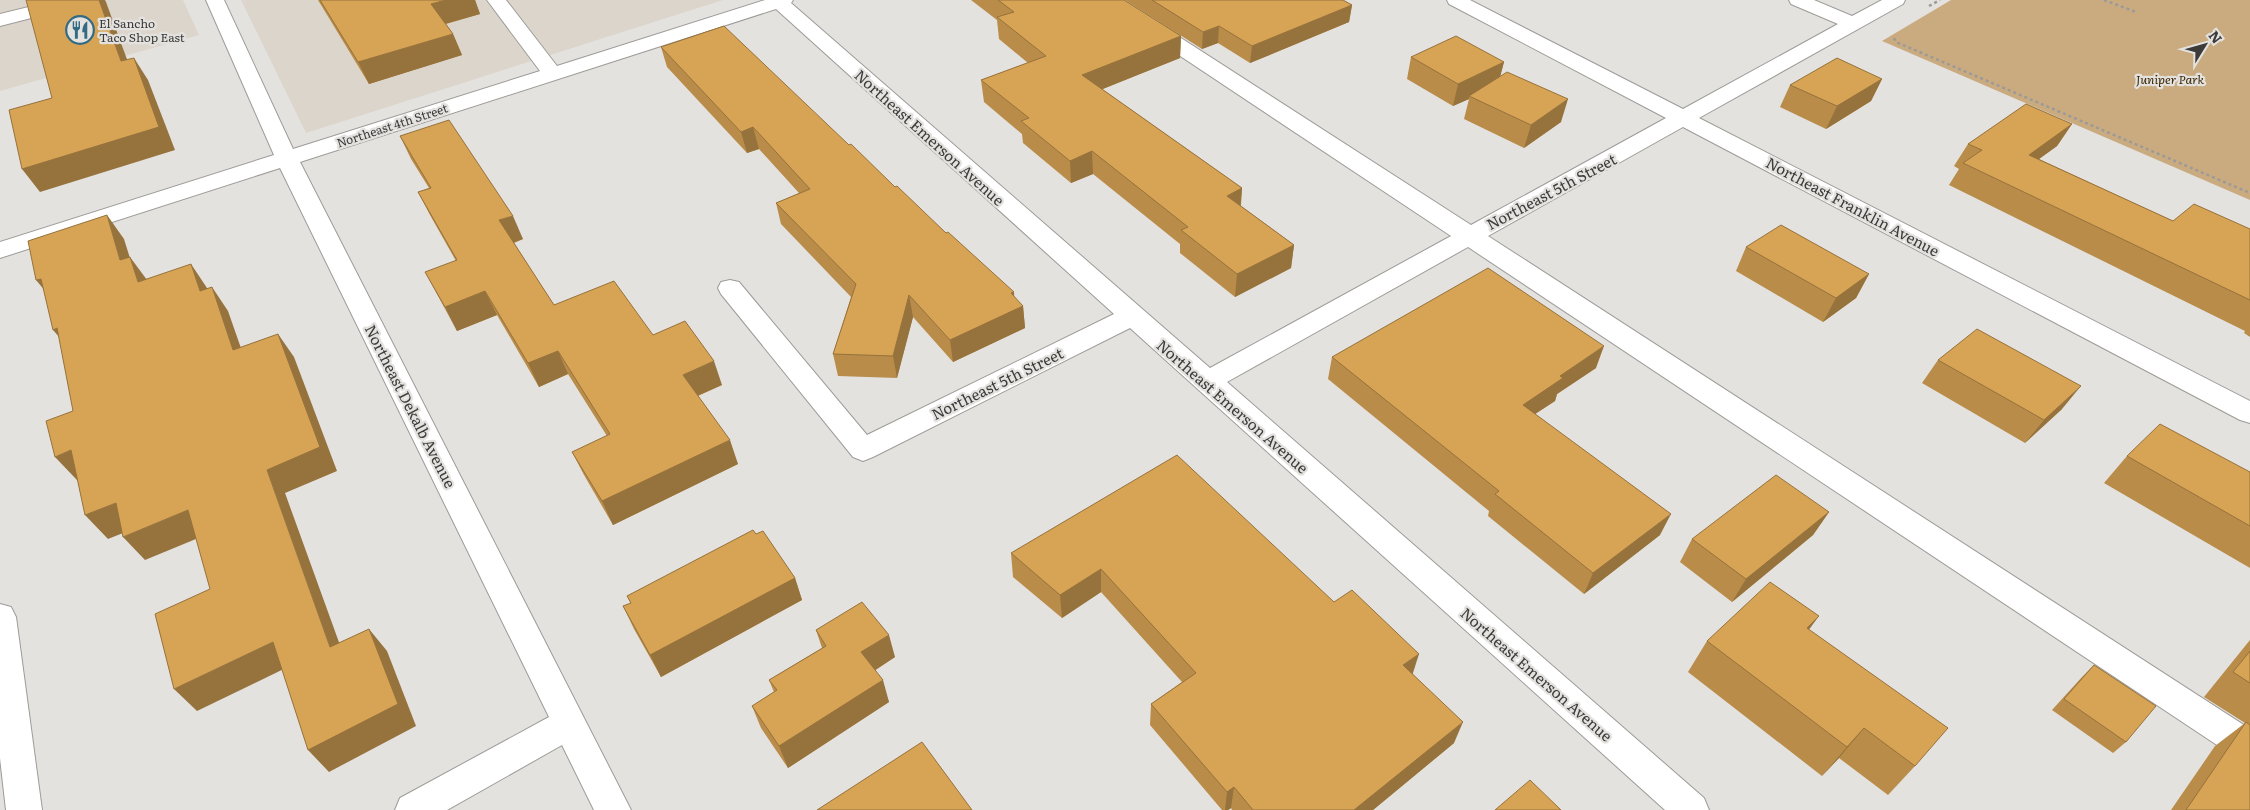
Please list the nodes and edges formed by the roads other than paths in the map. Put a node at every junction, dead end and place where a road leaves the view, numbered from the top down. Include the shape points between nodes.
1 (78, 0) edge
2 (215, 0) edge
3 (496, 0) edge
4 (1109, 0) edge
5 (1456, 0) edge
6 (1798, 0) edge
7 (1896, 0) edge
8 (780, 1) edge
9 (0, 20) edge
10 (1854, 24) junction
11 (554, 74) junction
12 (1684, 118) junction
13 (287, 159) junction
14 (1467, 236) junction
15 (0, 250) edge
16 (730, 288) dead end
17 (1132, 316) junction
18 (1206, 382) junction
19 (2250, 413) edge
20 (0, 617) edge
21 (570, 723) junction
22 (2250, 748) edge
23 (24, 810) edge
24 (413, 810) edge
25 (612, 810) edge
26 (1691, 810) edge

1 - 9 street
2 - 13 street, Northeast Dekalb Avenue
3 - 11 street
4 - 14 street
5 - 12 street, Northeast Franklin Avenue
6 - 10 street
7 - 10 street, Northeast 5th Street
8 - 11 street, Northeast 4th Street
8 - 17 street, Northeast Emerson Avenue
10 - 12 street, Northeast 5th Street
11 - 13 street, Northeast 4th Street
12 - 14 street, Northeast 5th Street
12 - 19 street, Northeast Franklin Avenue
13 - 15 street, Northeast 4th Street
13 - 21 street, Northeast Dekalb Avenue
14 - 18 street, Northeast 5th Street
14 - 22 street
16 - 17 street, Northeast 5th Street via 863,450
17 - 18 street, Northeast Emerson Avenue
18 - 26 street, Northeast Emerson Avenue
20 - 23 street
21 - 24 street
21 - 25 street, Northeast Dekalb Avenue

